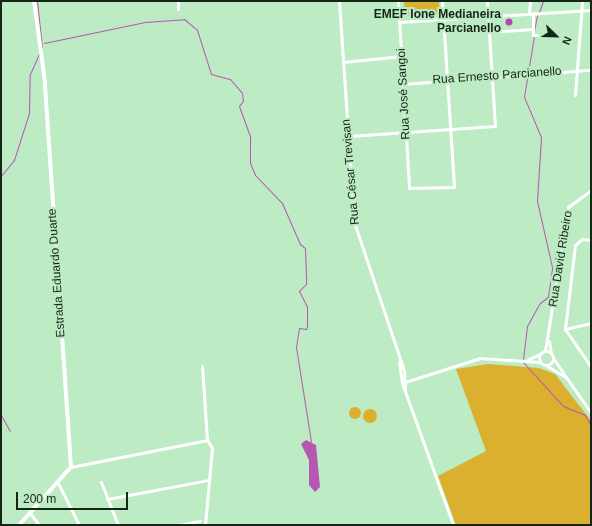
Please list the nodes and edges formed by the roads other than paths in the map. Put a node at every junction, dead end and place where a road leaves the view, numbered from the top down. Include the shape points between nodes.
1 (34, 1) edge
2 (178, 1) edge
3 (339, 1) edge
4 (398, 1) edge
5 (442, 1) edge
6 (488, 1) edge
7 (530, 1) edge
8 (582, 1) edge
9 (178, 9) dead end
10 (582, 10) junction
11 (591, 10) edge
12 (531, 13) junction
13 (488, 15) junction
14 (443, 18) junction
15 (400, 22) junction
16 (532, 29) junction
17 (490, 32) junction
18 (537, 35) dead end
19 (402, 56) junction
20 (343, 62) junction
21 (578, 70) junction
22 (591, 70) edge
23 (492, 75) junction
24 (447, 80) junction
25 (403, 84) junction
26 (575, 95) dead end
27 (450, 130) junction
28 (406, 132) junction
29 (348, 136) junction
30 (591, 190) edge
31 (591, 240) edge
32 (591, 323) edge
33 (565, 329) junction
34 (549, 340) junction
35 (545, 351) junction
36 (551, 353) junction
37 (540, 354) junction
38 (553, 358) junction
39 (527, 360) junction
40 (540, 362) junction
41 (202, 366) dead end
42 (547, 366) junction
43 (591, 367) edge
44 (566, 378) junction
45 (403, 382) junction
46 (591, 414) edge
47 (207, 440) junction
48 (71, 467) junction
49 (209, 480) junction
50 (101, 482) dead end
51 (58, 484) junction
52 (107, 499) junction
53 (30, 513) junction
54 (200, 521) dead end
55 (18, 525) edge
56 (39, 525) edge
57 (79, 525) edge
58 (118, 525) edge
59 (179, 525) edge
60 (205, 525) edge
61 (453, 525) edge

1 - 48 street, Estrada Eduardo Duarte via 45,82
2 - 9 street
3 - 20 street, Rua César Trevisan
4 - 15 street, Rua José Sangoi
5 - 14 street
6 - 13 street
7 - 12 street
8 - 10 street
10 - 11 street
10 - 12 street
10 - 21 street
12 - 13 street
12 - 16 street
13 - 14 street
13 - 17 street
14 - 15 street
14 - 24 street
15 - 19 street, Rua José Sangoi
16 - 17 street
16 - 18 street via 532,35
17 - 23 street
19 - 20 street
19 - 25 street, Rua José Sangoi
20 - 29 street, Rua César Trevisan
21 - 22 street, Rua Ernesto Parcianello
21 - 23 street, Rua Ernesto Parcianello
21 - 26 street
23 - 24 street, Rua Ernesto Parcianello
23 - 27 street via 494,126
24 - 25 street, Rua Ernesto Parcianello
24 - 27 street
25 - 28 street, Rua José Sangoi
27 - 28 street
27 - 28 street, Rua José Sangoi via 454,187 409,188
28 - 29 street
29 - 45 street, Rua César Trevisan via 356,232 399,359
30 - 34 street, Rua David Ribeiro via 568,207
31 - 33 street via 582,239 575,245
32 - 33 street
33 - 43 street
34 - 35 street, Rua David Ribeiro
34 - 36 street, Rua David Ribeiro
35 - 36 street
35 - 37 street
36 - 38 street
37 - 39 street
37 - 40 street
38 - 42 street
38 - 44 street
39 - 40 street
39 - 45 street via 468,360
40 - 42 street
41 - 47 street
42 - 44 street
44 - 46 street
45 - 61 street, Rua César Trevisan
47 - 48 street
47 - 49 street via 212,448
48 - 51 street
49 - 52 street
49 - 60 street
50 - 52 street
51 - 53 street
51 - 57 street
52 - 58 street
53 - 55 street
53 - 56 street
54 - 59 street

